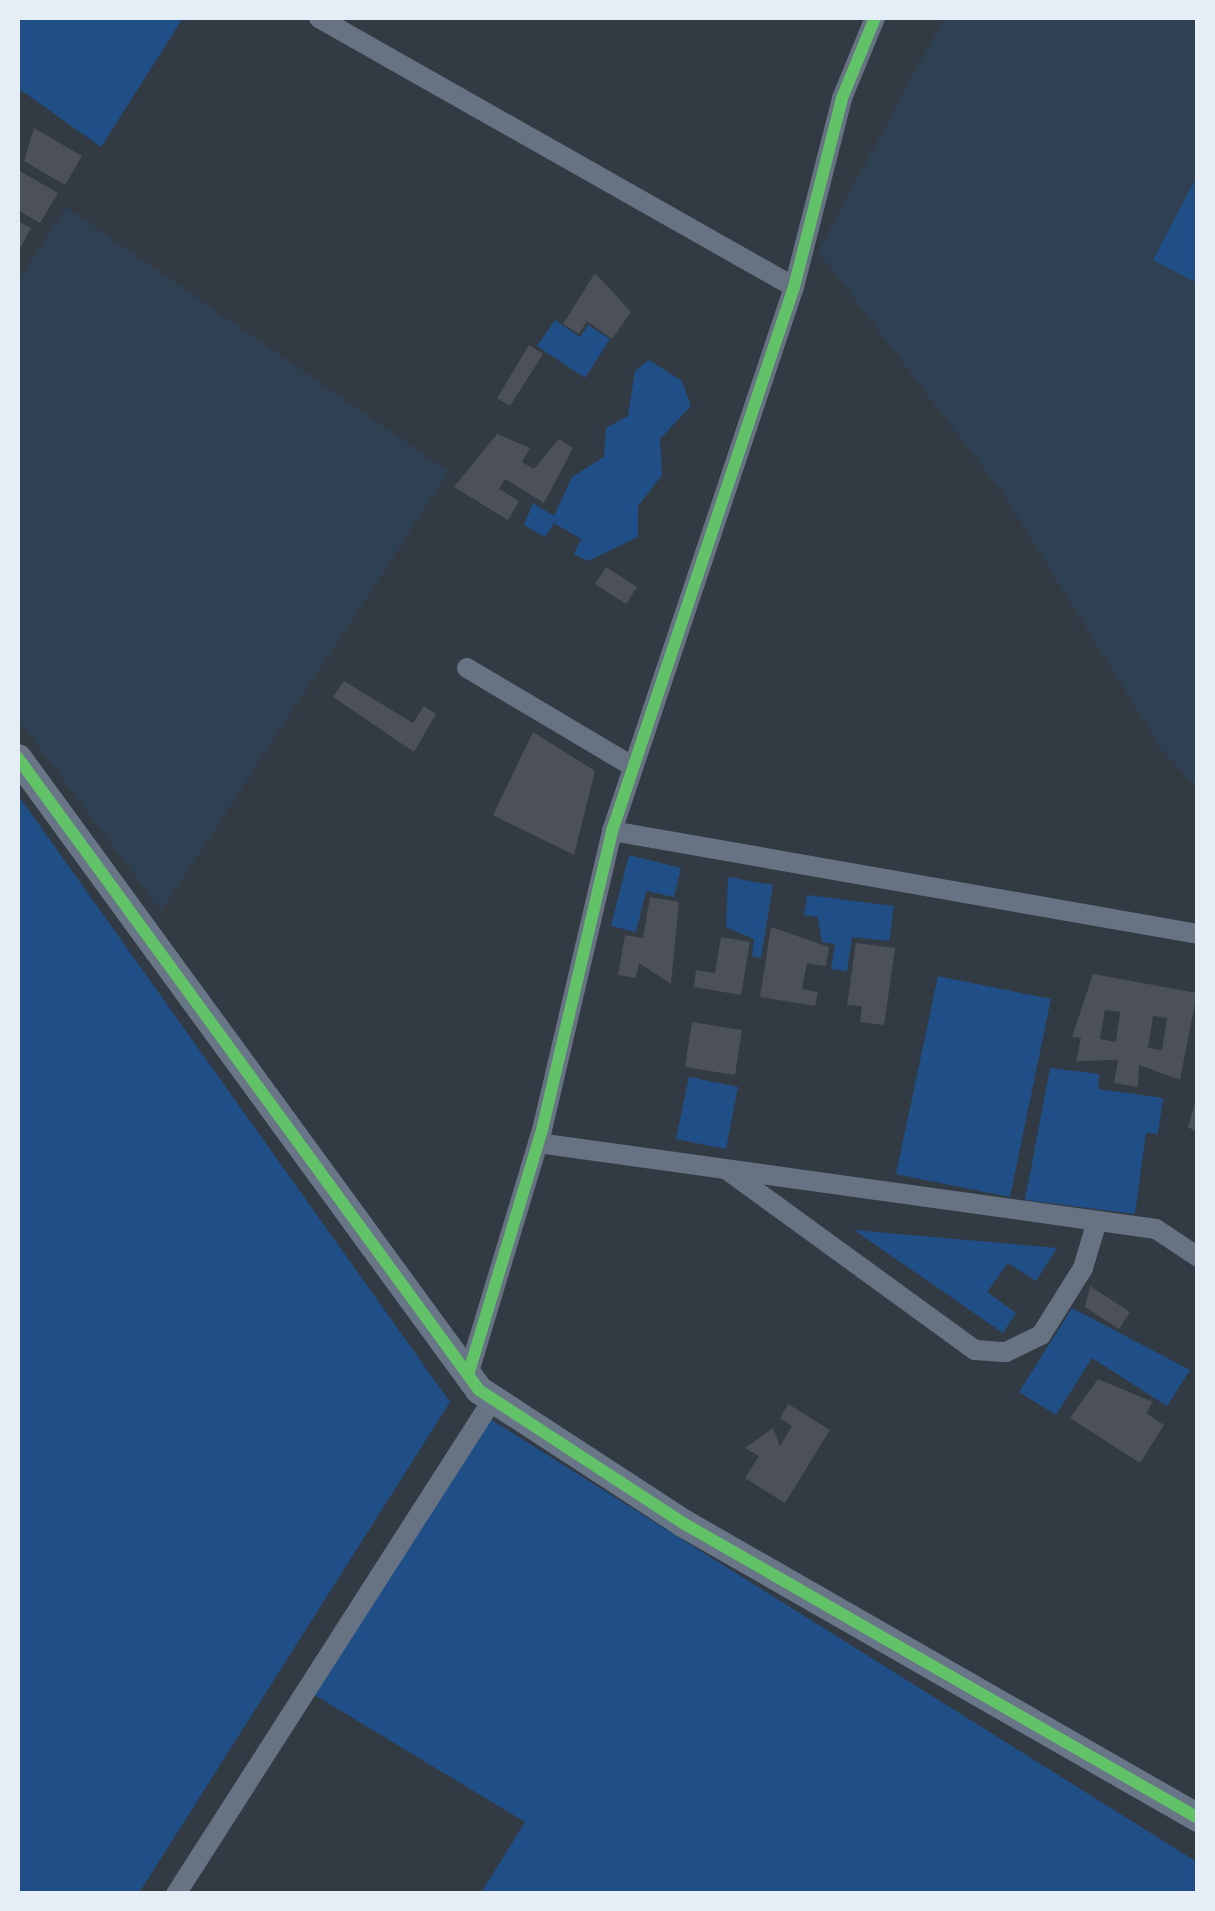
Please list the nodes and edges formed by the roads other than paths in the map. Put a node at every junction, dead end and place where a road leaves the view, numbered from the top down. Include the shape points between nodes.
1 (319, 18) edge
2 (875, 18) edge
3 (794, 287) junction
4 (468, 668) dead end
5 (18, 758) edge
6 (632, 766) junction
7 (612, 831) junction
8 (1198, 934) edge
9 (538, 1143) junction
10 (726, 1169) junction
11 (1097, 1221) junction
12 (1198, 1257) edge
13 (468, 1375) junction
14 (493, 1399) junction
15 (1198, 1818) edge
16 (176, 1894) edge

1 - 3 street
2 - 3 street via 838,111
3 - 6 street
4 - 6 street
5 - 13 street
6 - 7 street
7 - 8 street
7 - 9 street
9 - 10 street
9 - 13 street
10 - 11 street
10 - 11 street via 975,1350 1006,1352 1041,1335 1083,1268
11 - 12 street via 1156,1229
13 - 14 street
14 - 15 street via 683,1523
14 - 16 street

